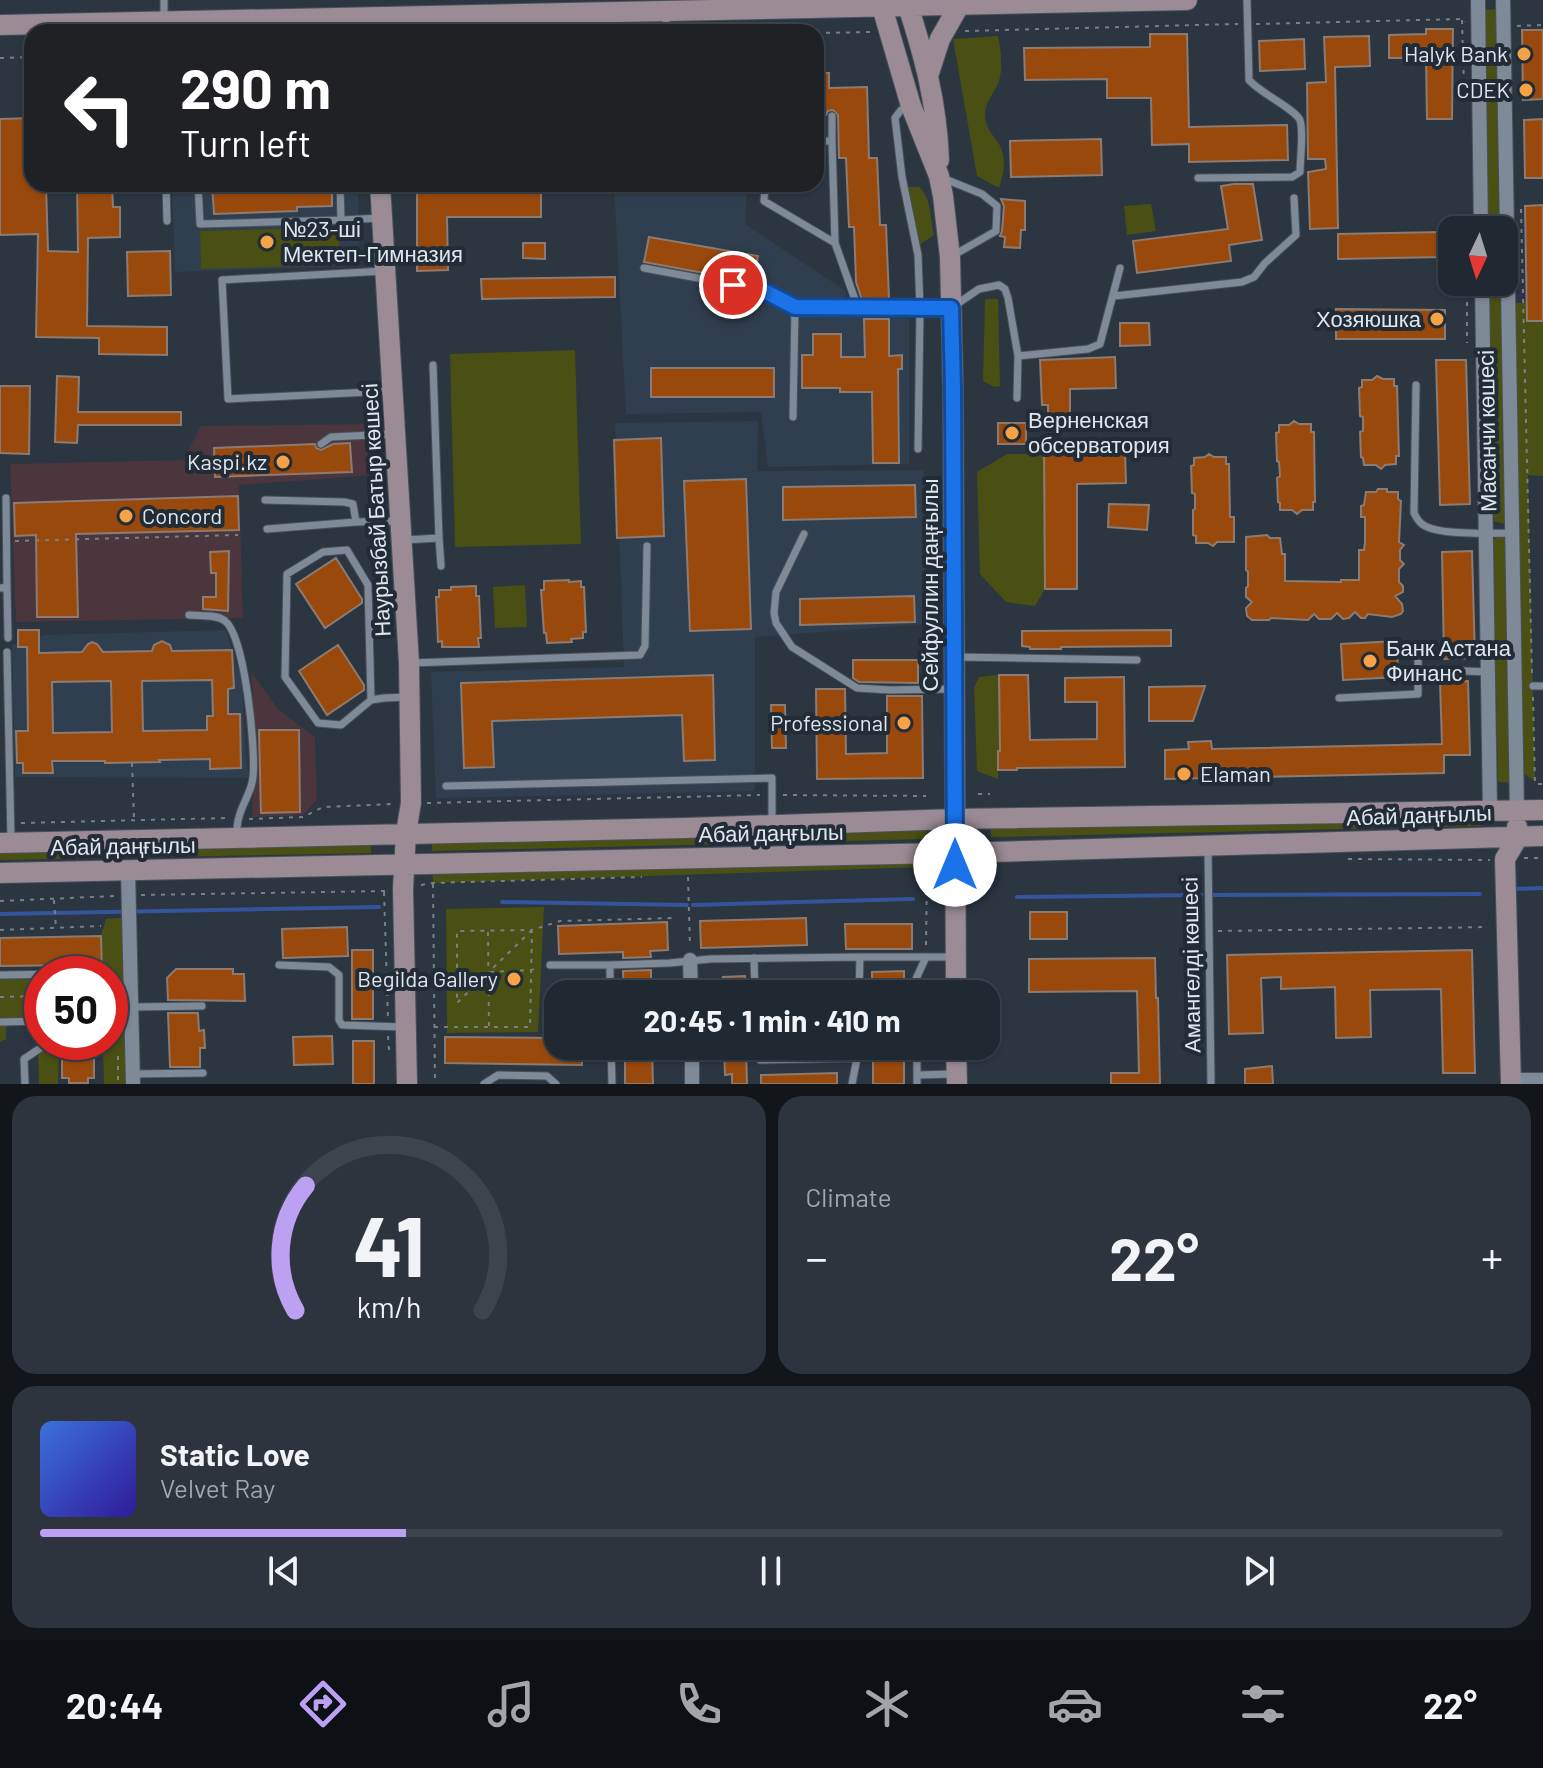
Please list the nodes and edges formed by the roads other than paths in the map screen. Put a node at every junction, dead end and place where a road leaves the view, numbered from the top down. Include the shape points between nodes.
1 (164, 0) edge
2 (1187, 0) edge
3 (1247, 0) edge
4 (1478, 0) edge
5 (1503, 0) edge
6 (1063, 1) edge
7 (881, 3) edge
8 (907, 3) edge
9 (808, 4) edge
10 (960, 4) junction
11 (666, 11) junction
12 (554, 15) edge
13 (376, 17) edge
14 (164, 24) edge
15 (228, 24) edge
16 (666, 24) edge
17 (0, 25) edge
18 (24, 25) edge
19 (929, 74) junction
20 (911, 106) junction
21 (832, 116) dead end
22 (824, 141) edge
23 (832, 141) junction
24 (939, 176) junction
25 (1198, 178) dead end
26 (166, 192) edge
27 (198, 192) edge
28 (340, 192) edge
29 (381, 192) edge
30 (765, 192) edge
31 (1294, 198) dead end
32 (1481, 216) edge
33 (383, 218) junction
34 (341, 220) junction
35 (167, 221) dead end
36 (835, 243) junction
37 (950, 257) junction
38 (644, 268) dead end
39 (1120, 268) dead end
40 (387, 271) junction
41 (1114, 296) junction
42 (1482, 296) edge
43 (795, 307) junction
44 (858, 308) junction
45 (951, 308) junction
46 (920, 309) junction
47 (1018, 356) junction
48 (433, 365) dead end
49 (1416, 385) dead end
50 (394, 391) junction
51 (1017, 398) dead end
52 (793, 417) dead end
53 (396, 434) junction
54 (321, 444) dead end
55 (918, 449) dead end
56 (6, 498) dead end
57 (265, 500) dead end
58 (356, 522) junction
59 (267, 529) dead end
60 (401, 531) junction
61 (1486, 533) junction
62 (1512, 533) junction
63 (804, 534) dead end
64 (439, 538) junction
65 (647, 546) dead end
66 (441, 566) dead end
67 (4, 588) edge
68 (189, 615) dead end
69 (8, 638) dead end
70 (7, 652) dead end
71 (1418, 655) dead end
72 (955, 657) junction
73 (1137, 660) dead end
74 (409, 663) junction
75 (1418, 669) junction
76 (1488, 672) junction
77 (1533, 686) road end
78 (1543, 686) edge
79 (955, 689) junction
80 (409, 697) junction
81 (1339, 698) dead end
82 (371, 700) junction
83 (446, 786) dead end
84 (1543, 810) edge
85 (1517, 811) junction
86 (1490, 812) junction
87 (955, 819) junction
88 (772, 825) junction
89 (237, 828) junction
90 (406, 833) junction
91 (7, 836) edge
92 (1543, 836) edge
93 (1491, 837) junction
94 (1518, 837) junction
95 (1208, 845) junction
96 (955, 853) junction
97 (1513, 858) junction
98 (404, 865) junction
99 (128, 870) junction
100 (0, 873) edge
101 (860, 957) junction
102 (926, 957) junction
103 (956, 957) junction
104 (754, 958) junction
105 (690, 960) junction
106 (279, 965) dead end
107 (550, 965) dead end
108 (610, 965) junction
109 (0, 975) edge
110 (24, 975) edge
111 (610, 980) edge
112 (691, 980) edge
113 (755, 980) edge
114 (859, 980) edge
115 (916, 980) edge
116 (956, 980) edge
117 (202, 1006) dead end
118 (131, 1007) junction
119 (24, 1021) edge
120 (0, 1022) edge
121 (394, 1028) junction
122 (24, 1060) edge
123 (611, 1060) edge
124 (692, 1060) edge
125 (857, 1060) edge
126 (203, 1073) dead end
127 (133, 1079) edge
128 (917, 1079) edge
129 (957, 1079) edge
130 (1543, 1080) edge
131 (1511, 1082) edge
132 (25, 1084) edge
133 (407, 1084) edge
134 (484, 1084) edge
135 (556, 1084) edge
136 (612, 1084) edge
137 (692, 1084) edge
138 (852, 1084) edge
139 (1211, 1084) edge

1 - 14 lane
2 - 6 main road
3 - 25 lane via 1249,80 1301,123 1300,172 1292,177
4 - 32 street
5 - 62 street, Масанчи көшесі
6 - 10 main road
7 - 8 main road
7 - 9 main road
7 - 20 main road, Сейфуллин даңғылы
8 - 10 main road
8 - 19 main road, Сейфуллин даңғылы
9 - 11 main road
10 - 19 main road via 940,39
11 - 12 main road
11 - 16 lane
12 - 13 main road
13 - 15 main road
17 - 18 main road
19 - 24 main road, Сейфуллин даңғылы
20 - 24 main road, Сейфуллин даңғылы
20 - 46 lane via 895,118 918,255
21 - 23 lane
22 - 23 lane
23 - 36 lane
24 - 37 main road, Сейфуллин даңғылы
24 - 37 lane via 997,206 996,231
26 - 35 lane
27 - 34 lane via 200,224
28 - 34 lane
29 - 33 main road, Наурызбай Батыр көшесі
30 - 36 lane via 764,201
31 - 41 lane via 1296,235 1254,277
33 - 34 lane
33 - 40 main road, Наурызбай Батыр көшесі
36 - 44 lane
37 - 45 main road, Сейфуллин даңғылы
38 - 43 lane via 762,290
39 - 41 lane
40 - 50 main road, Наурызбай Батыр көшесі
40 - 50 lane via 222,280 228,399
41 - 47 lane via 1100,344
42 - 61 street, Масанчи көшесі
43 - 44 lane
43 - 52 lane
44 - 46 lane
45 - 46 lane
45 - 47 lane via 979,289 1005,289
45 - 72 main road, Сейфуллин даңғылы
46 - 55 lane
47 - 51 lane
48 - 64 lane
49 - 61 lane via 1414,513 1436,530
50 - 53 main road, Наурызбай Батыр көшесі
53 - 54 lane via 338,436
53 - 60 main road, Наурызбай Батыр көшесі
56 - 67 lane
57 - 58 lane via 353,504
58 - 59 lane
58 - 60 lane
60 - 64 lane
60 - 74 main road, Наурызбай Батыр көшесі
61 - 62 lane
61 - 76 street, Масанчи көшесі
62 - 85 street, Масанчи көшесі
63 - 79 lane via 776,592 776,623 792,647 857,688
64 - 66 lane
65 - 74 lane via 645,646 640,655
67 - 69 lane
68 - 89 lane via 226,621 238,644 251,715 253,778
70 - 91 lane
71 - 75 lane
72 - 73 lane
72 - 79 main road, Сейфуллин даңғылы
74 - 80 main road, Наурызбай Батыр көшесі
75 - 76 lane
75 - 81 lane via 1418,694
76 - 86 street, Масанчи көшесі
77 - 78 lane
79 - 87 main road, Сейфуллин даңғылы
80 - 82 lane
80 - 90 main road, Наурызбай Батыр көшесі via 411,803
82 - 82 lane via 341,725 318,723 285,677 287,574 323,552 347,550 368,585
83 - 88 lane via 772,778
84 - 85 main road, Абай даңғылы
85 - 86 main road, Абай даңғылы
85 - 94 main road, Масанчи көшесі
86 - 87 main road, Абай даңғылы
86 - 93 main road, Масанчи көшесі
87 - 88 main road, Абай даңғылы
87 - 96 main road, Сейфуллин даңғылы
88 - 90 main road, Абай даңғылы
89 - 90 main road, Абай даңғылы
89 - 91 main road, Абай даңғылы
90 - 98 main road
92 - 94 main road, Абай даңғылы
93 - 94 main road, Абай даңғылы
93 - 95 main road, Абай даңғылы
93 - 97 main road
94 - 97 main road
95 - 96 main road, Абай даңғылы
95 - 139 lane, Амангелді көшесі
96 - 98 main road, Абай даңғылы
96 - 103 main road, Сейфуллин даңғылы
97 - 131 main road via 1507,927
98 - 99 main road, Абай даңғылы
98 - 121 main road
99 - 100 main road, Абай даңғылы
99 - 118 street
101 - 102 lane
101 - 104 lane
101 - 114 lane
102 - 103 lane
102 - 115 lane
103 - 116 main road, Сейфуллин даңғылы
104 - 105 lane
104 - 113 lane
105 - 108 lane
105 - 112 street
106 - 121 lane via 335,970 342,1025
107 - 108 lane
108 - 111 lane
109 - 110 lane
117 - 118 lane
118 - 127 street
119 - 120 lane
121 - 133 main road
122 - 132 lane
123 - 136 lane
124 - 137 street
125 - 138 lane
126 - 127 lane
128 - 129 lane
130 - 131 street
134 - 135 lane via 498,1075 547,1076

